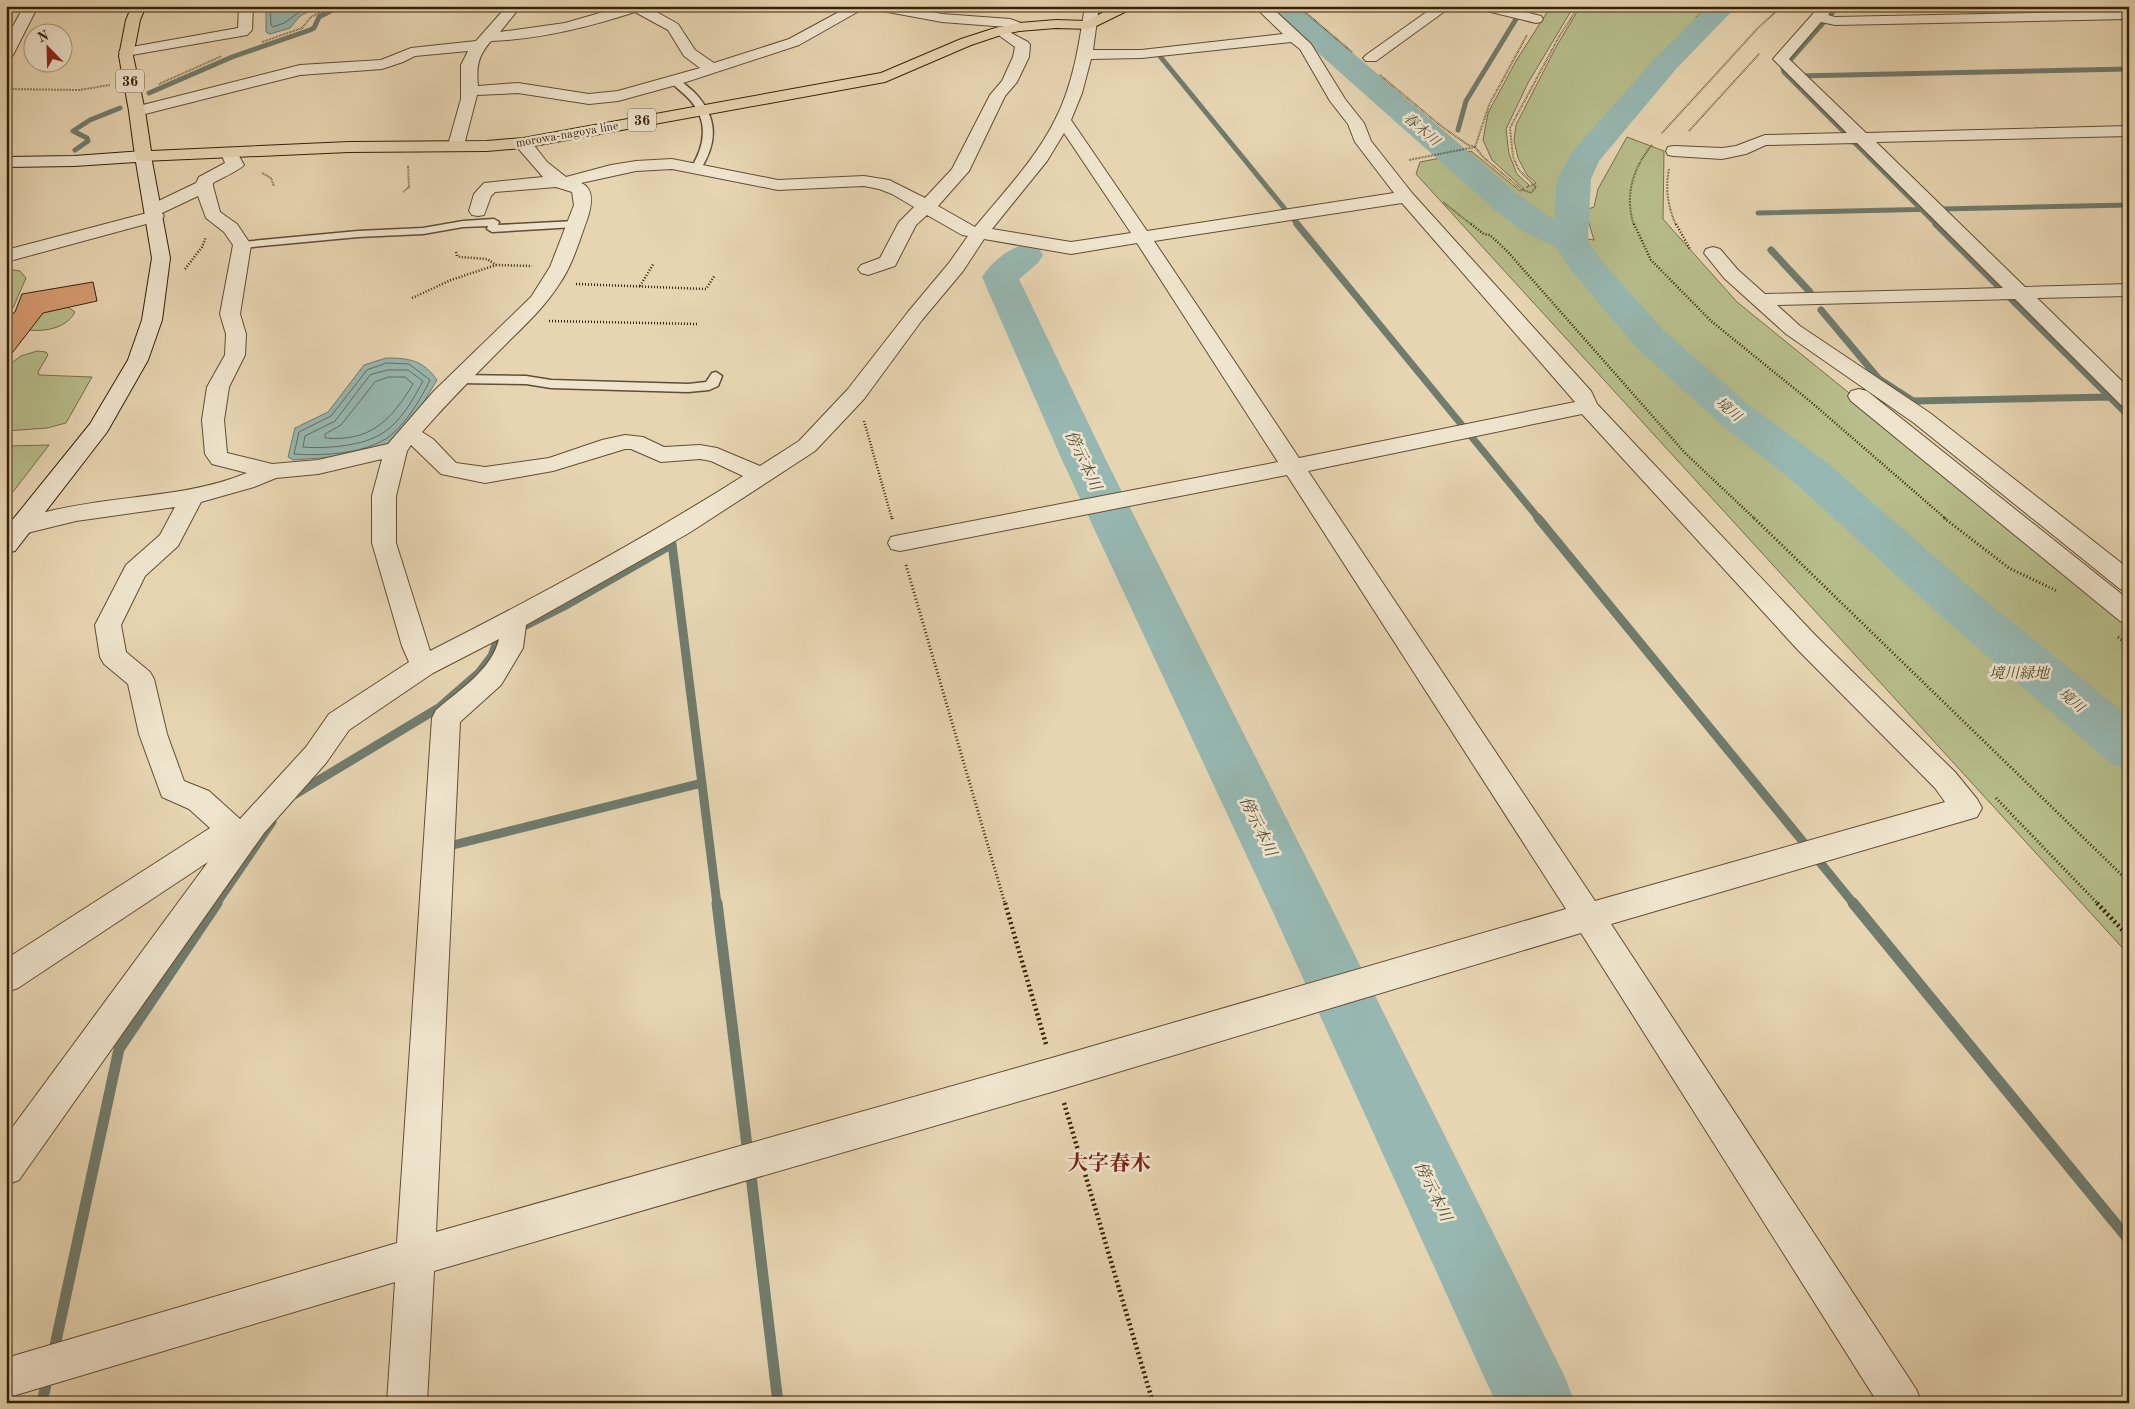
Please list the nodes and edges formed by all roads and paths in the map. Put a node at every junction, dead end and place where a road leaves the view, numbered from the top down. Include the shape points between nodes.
1 (139, 6) edge
2 (246, 6) edge
3 (333, 6) edge
4 (514, 6) edge
5 (861, 6) edge
6 (877, 6) edge
7 (1092, 6) edge
8 (1126, 6) edge
9 (1261, 6) edge
10 (1298, 6) edge
11 (1445, 6) edge
12 (1483, 6) edge
13 (1579, 6) edge
14 (635, 7) edge
15 (487, 8) dead end
16 (24, 9) edge
17 (452, 11) dead end
18 (1823, 12) edge
19 (964, 13) edge
20 (2129, 15) edge
21 (1536, 19) joint
22 (1090, 25) junction
23 (1019, 27) junction
24 (1000, 31) junction
25 (242, 32) junction
26 (1293, 37) junction
27 (485, 41) junction
28 (7, 51) edge
29 (126, 52) junction
30 (226, 55) dead end
31 (1085, 55) junction
32 (1367, 61) junction
33 (712, 69) junction
34 (675, 81) junction
35 (118, 84) dead end
36 (155, 85) dead end
37 (6, 89) edge
38 (470, 91) junction
39 (703, 109) junction
40 (137, 111) junction
41 (1063, 120) junction
42 (2129, 131) edge
43 (1859, 138) junction
44 (523, 143) junction
45 (456, 145) junction
46 (406, 146) junction
47 (1475, 147) junction
48 (1674, 151) dead end
49 (229, 153) junction
50 (143, 156) junction
51 (1409, 160) dead end
52 (6, 162) edge
53 (696, 168) junction
54 (561, 182) junction
55 (204, 186) junction
56 (403, 192) dead end
57 (1406, 197) junction
58 (924, 207) junction
59 (1448, 207) dead end
60 (478, 211) dead end
61 (154, 213) junction
62 (218, 218) junction
63 (575, 224) junction
64 (980, 232) junction
65 (1143, 238) junction
66 (242, 245) junction
67 (456, 252) dead end
68 (1713, 253) dead end
69 (6, 256) edge
70 (654, 263) dead end
71 (496, 265) junction
72 (868, 269) dead end
73 (555, 275) junction
74 (715, 275) dead end
75 (157, 285) junction
76 (639, 286) junction
77 (2129, 290) edge
78 (2019, 293) junction
79 (412, 298) dead end
80 (1759, 300) junction
81 (1735, 304) dead end
82 (519, 321) junction
83 (698, 324) dead end
84 (716, 376) dead end
85 (458, 379) junction
86 (856, 394) junction
87 (2129, 400) edge
88 (1587, 406) junction
89 (403, 442) junction
90 (1292, 467) junction
91 (272, 471) junction
92 (761, 475) junction
93 (192, 497) junction
94 (15, 529) edge
95 (900, 543) junction
96 (6, 545) edge
97 (2129, 583) edge
98 (2129, 614) edge
99 (510, 622) junction
100 (424, 666) junction
101 (239, 832) junction
102 (2129, 882) edge
103 (1587, 916) junction
104 (6, 977) edge
105 (1055, 1074) junction
106 (6, 1167) edge
107 (416, 1257) junction
108 (6, 1378) edge
109 (408, 1403) edge
110 (1153, 1403) edge
111 (1902, 1403) edge

1 - 29 main road, 36
2 - 25 street
3 - 25 path via 311,17 302,28 262,42
4 - 27 street via 508,18
5 - 33 street via 794,42
6 - 19 street via 919,15
7 - 22 street
8 - 22 main road, morowa-nagoya line / 36
9 - 26 street
10 - 32 path
11 - 32 street
12 - 21 street
13 - 47 path via 1510,128 1514,157 1536,190 1531,193 1521,189
14 - 27 street via 574,24
14 - 33 street via 673,27 689,52
15 - 17 path
16 - 28 street
18 - 20 street via 1835,21
18 - 43 street via 1781,59
19 - 23 street
21 - 47 path via 1489,105
22 - 23 main road, morowa-nagoya line / 36
22 - 31 street
23 - 24 main road, morowa-nagoya line / 36
24 - 39 main road, morowa-nagoya line / 36 via 885,77
24 - 58 street via 1023,45 1021,57 960,170
25 - 29 street
26 - 31 street via 1141,54
26 - 57 street via 1306,47 1338,101 1356,123 1363,142
27 - 38 street via 470,61
27 - 40 street via 412,52 382,64 300,70
29 - 40 main road, 36
30 - 36 path
31 - 41 street
32 - 47 path via 1441,126
33 - 34 street
34 - 38 street via 600,99 518,88
34 - 39 lane via 688,90
35 - 37 path via 79,90
38 - 45 street
39 - 44 main road, morowa-nagoya line / 36
39 - 53 lane via 709,138
40 - 50 main road, 36
41 - 64 street via 1041,157
41 - 65 street
42 - 43 street
43 - 48 street via 1765,140 1738,151 1700,154
43 - 78 street
44 - 45 main road, morowa-nagoya line / 36
44 - 54 street via 545,172
45 - 46 main road, morowa-nagoya line / 36
46 - 49 main road, morowa-nagoya line / 36
46 - 56 path via 409,187
47 - 51 path
49 - 50 main road, morowa-nagoya line / 36
49 - 55 street via 235,165 222,170
50 - 52 street
50 - 61 street
53 - 54 street via 672,164 636,166
53 - 58 street via 778,185 864,181 883,184
54 - 60 street via 490,187 483,194
54 - 63 street via 580,189 583,205
55 - 61 street
55 - 62 street via 212,214
57 - 65 street
57 - 88 street via 1583,396
58 - 64 street via 968,231
58 - 72 street via 908,222 888,262
59 - 102 path via 1508,251 1685,453 1810,570
61 - 69 street
61 - 75 street via 161,258
62 - 66 street via 231,228
62 - 75 path via 210,226 202,247 176,279
63 - 66 lane via 492,230 494,222 423,231
63 - 73 street
64 - 65 street via 1070,248
64 - 86 street
65 - 90 street
66 - 91 street via 230,314 236,334 235,355 218,388 213,420 216,454 220,459
67 - 71 path via 460,257 488,259
68 - 80 street
70 - 76 path
71 - 73 path
71 - 79 path
73 - 76 path
73 - 82 street
74 - 76 path via 706,289
75 - 94 street via 152,320 138,360 99,427
77 - 78 street
78 - 80 street
78 - 87 street
80 - 97 street via 1793,330 1922,418
81 - 98 street via 1886,416
82 - 83 path
82 - 85 street
84 - 85 lane via 709,386 688,388
85 - 89 street
86 - 92 street via 807,446
86 - 95 path
88 - 90 street
88 - 103 street via 1807,643 1945,780 1967,808
89 - 91 street via 318,466
89 - 92 street via 425,444 449,469 485,474 545,465 610,445 636,442 661,455 700,452 717,455
89 - 100 street via 384,496 384,543
90 - 95 street
90 - 103 street
91 - 93 street
92 - 99 street via 680,527
93 - 94 street via 76,513
93 - 101 street via 169,540 135,571 108,625 113,657 140,679 153,734 172,789 199,800
94 - 96 street
95 - 105 path
99 - 100 street
99 - 107 street via 514,627 510,648 491,678 446,718
100 - 101 street via 339,722 316,755
101 - 104 street
101 - 106 street
103 - 105 street
103 - 111 street
105 - 107 street
105 - 110 path
107 - 108 street
107 - 109 street

